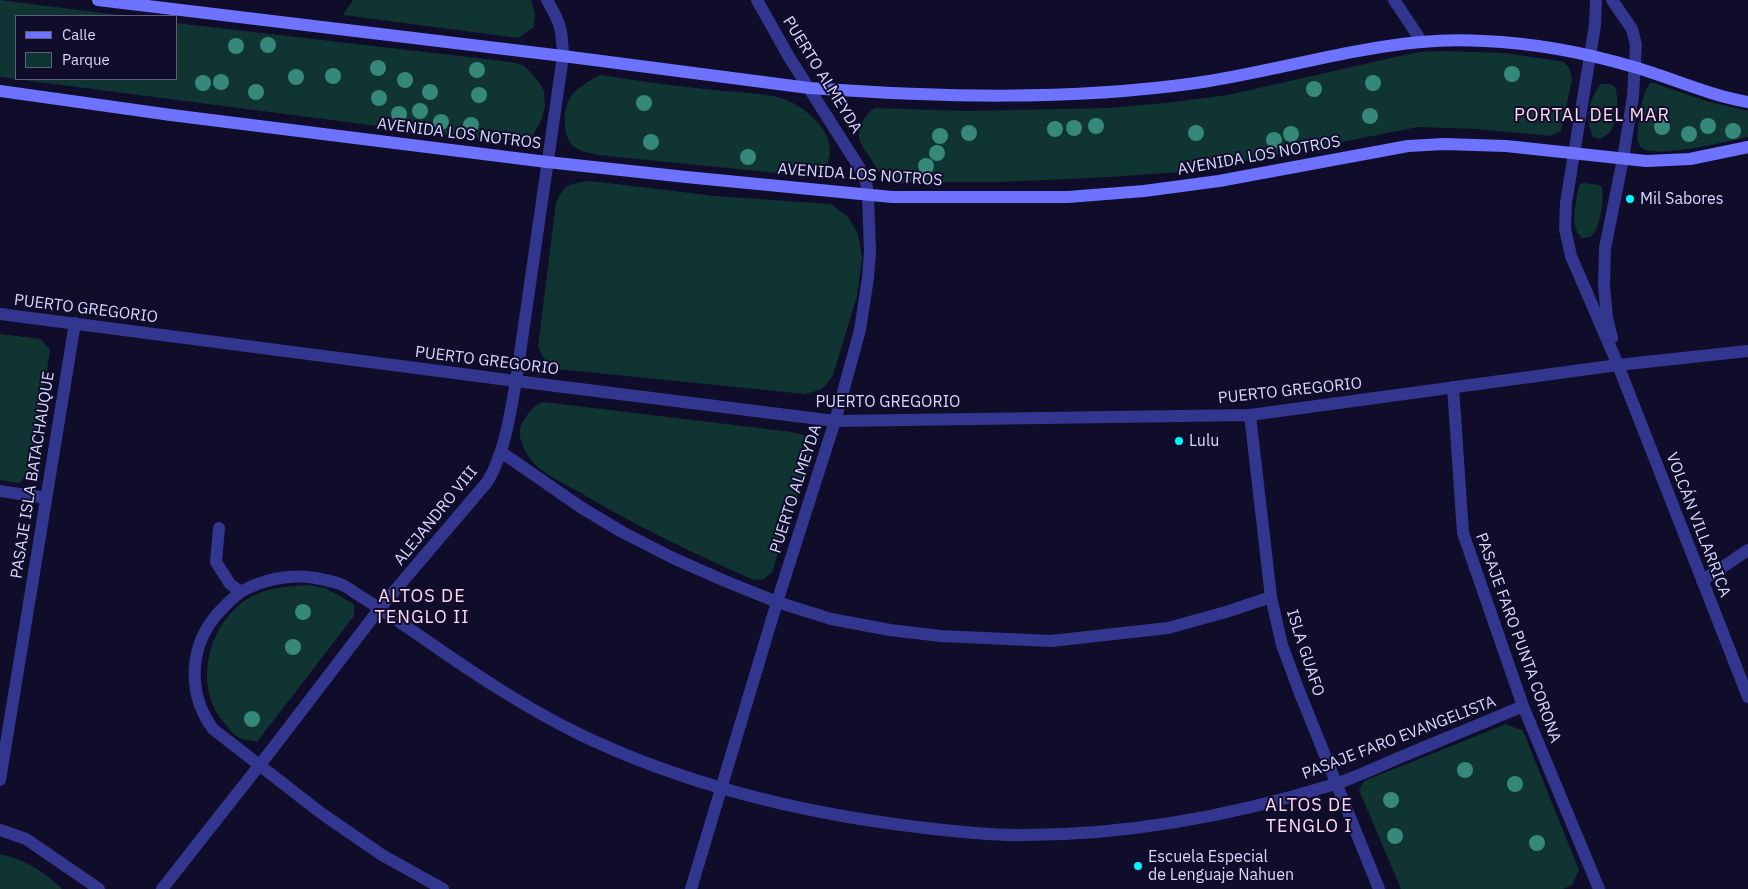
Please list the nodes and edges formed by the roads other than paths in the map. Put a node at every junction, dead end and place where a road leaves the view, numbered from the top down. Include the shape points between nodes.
1 (98, 0) edge
2 (547, 0) edge
3 (757, 0) edge
4 (1394, 0) edge
5 (1596, 0) edge
6 (1612, 0) edge
7 (1422, 42) junction
8 (1590, 55) junction
9 (563, 56) junction
10 (1636, 68) junction
11 (809, 88) junction
12 (0, 91) edge
13 (1748, 102) edge
14 (1748, 146) edge
15 (1574, 154) junction
16 (1623, 159) junction
17 (548, 162) junction
18 (868, 195) junction
19 (0, 314) edge
20 (75, 324) junction
21 (1748, 351) edge
22 (1618, 365) junction
23 (516, 381) junction
24 (1453, 387) junction
25 (1250, 415) junction
26 (835, 421) junction
27 (501, 452) junction
28 (0, 491) edge
29 (46, 498) junction
30 (220, 528) dead end
31 (1748, 550) edge
32 (1702, 581) junction
33 (241, 592) junction
34 (1271, 597) junction
35 (777, 602) junction
36 (380, 608) junction
37 (1748, 697) edge
38 (1523, 706) junction
39 (260, 766) junction
40 (0, 780) edge
41 (1336, 784) junction
42 (721, 788) junction
43 (0, 830) edge
44 (1596, 888) edge
45 (99, 889) edge
46 (162, 889) edge
47 (443, 889) edge
48 (690, 889) edge
49 (1379, 889) edge

1 - 9 main road
2 - 9 street, ALEJANDRO VIII via 562,31
3 - 11 street, PUERTO ALMEYDA
4 - 7 street
5 - 8 street, VOLCÁN VILLARRICA
6 - 10 street, VOLCÁN VILLARRICA via 1632,29
7 - 8 main road via 1486,41
7 - 11 main road via 1197,83 1093,93 984,95
8 - 10 main road
8 - 15 street, VOLCÁN VILLARRICA
9 - 11 main road
9 - 17 street, ALEJANDRO VIII
10 - 13 main road via 1698,90
10 - 16 street, VOLCÁN VILLARRICA
11 - 18 street, PUERTO ALMEYDA via 859,167
12 - 17 main road, AVENIDA LOS NOTROS
14 - 16 main road, AVENIDA LOS NOTROS via 1690,159
15 - 16 main road, AVENIDA LOS NOTROS
15 - 18 main road, AVENIDA LOS NOTROS via 1506,146 1435,144 1144,191 1068,197
15 - 22 street, VOLCÁN VILLARRICA via 1565,229 1577,273
16 - 22 street, VOLCÁN VILLARRICA via 1605,248 1604,284 1607,318
17 - 18 main road, AVENIDA LOS NOTROS
17 - 23 street, ALEJANDRO VIII
18 - 26 street, PUERTO ALMEYDA via 870,252 865,303
19 - 20 street, PUERTO GREGORIO
20 - 23 street, PUERTO GREGORIO
20 - 29 street, PASAJE ISLA BATACHAUQUE
21 - 22 street, PUERTO GREGORIO
22 - 24 street, PUERTO GREGORIO
22 - 32 street, VOLCÁN VILLARRICA
23 - 26 street, PUERTO GREGORIO
23 - 27 street, ALEJANDRO VIII
24 - 25 street, PUERTO GREGORIO
24 - 38 street, PASAJE FARO PUNTA CORONA via 1463,533
25 - 26 street, PUERTO GREGORIO
25 - 34 street, ISLA GUAFO
26 - 35 street, PUERTO ALMEYDA
27 - 35 street via 622,532 673,558
27 - 36 street, ALEJANDRO VIII via 488,481
28 - 29 street
29 - 40 street, PASAJE ISLA BATACHAUQUE
30 - 33 street via 216,562 230,584
31 - 32 street
32 - 37 street, VOLCÁN VILLARRICA
33 - 36 street, PASAJE FARO EVANGELISTA via 276,578 315,578 340,584
33 - 39 street via 206,628 196,663 197,698 203,716 213,729
34 - 35 street via 1168,628 1051,641 941,636 890,630 831,619
34 - 41 street, ISLA GUAFO via 1285,654
35 - 42 street, PUERTO ALMEYDA
36 - 39 street, ALEJANDRO VIII
36 - 42 street, PASAJE FARO EVANGELISTA via 481,679 540,714 625,755
38 - 41 street, PASAJE FARO EVANGELISTA
38 - 44 street, PASAJE FARO PUNTA CORONA
39 - 46 street, ALEJANDRO VIII
39 - 47 street via 382,855
41 - 42 street, PASAJE FARO EVANGELISTA via 1210,816 1080,833 1015,836 956,832 862,819
41 - 49 street, ISLA GUAFO
42 - 48 street, PUERTO ALMEYDA
43 - 45 street via 26,839

